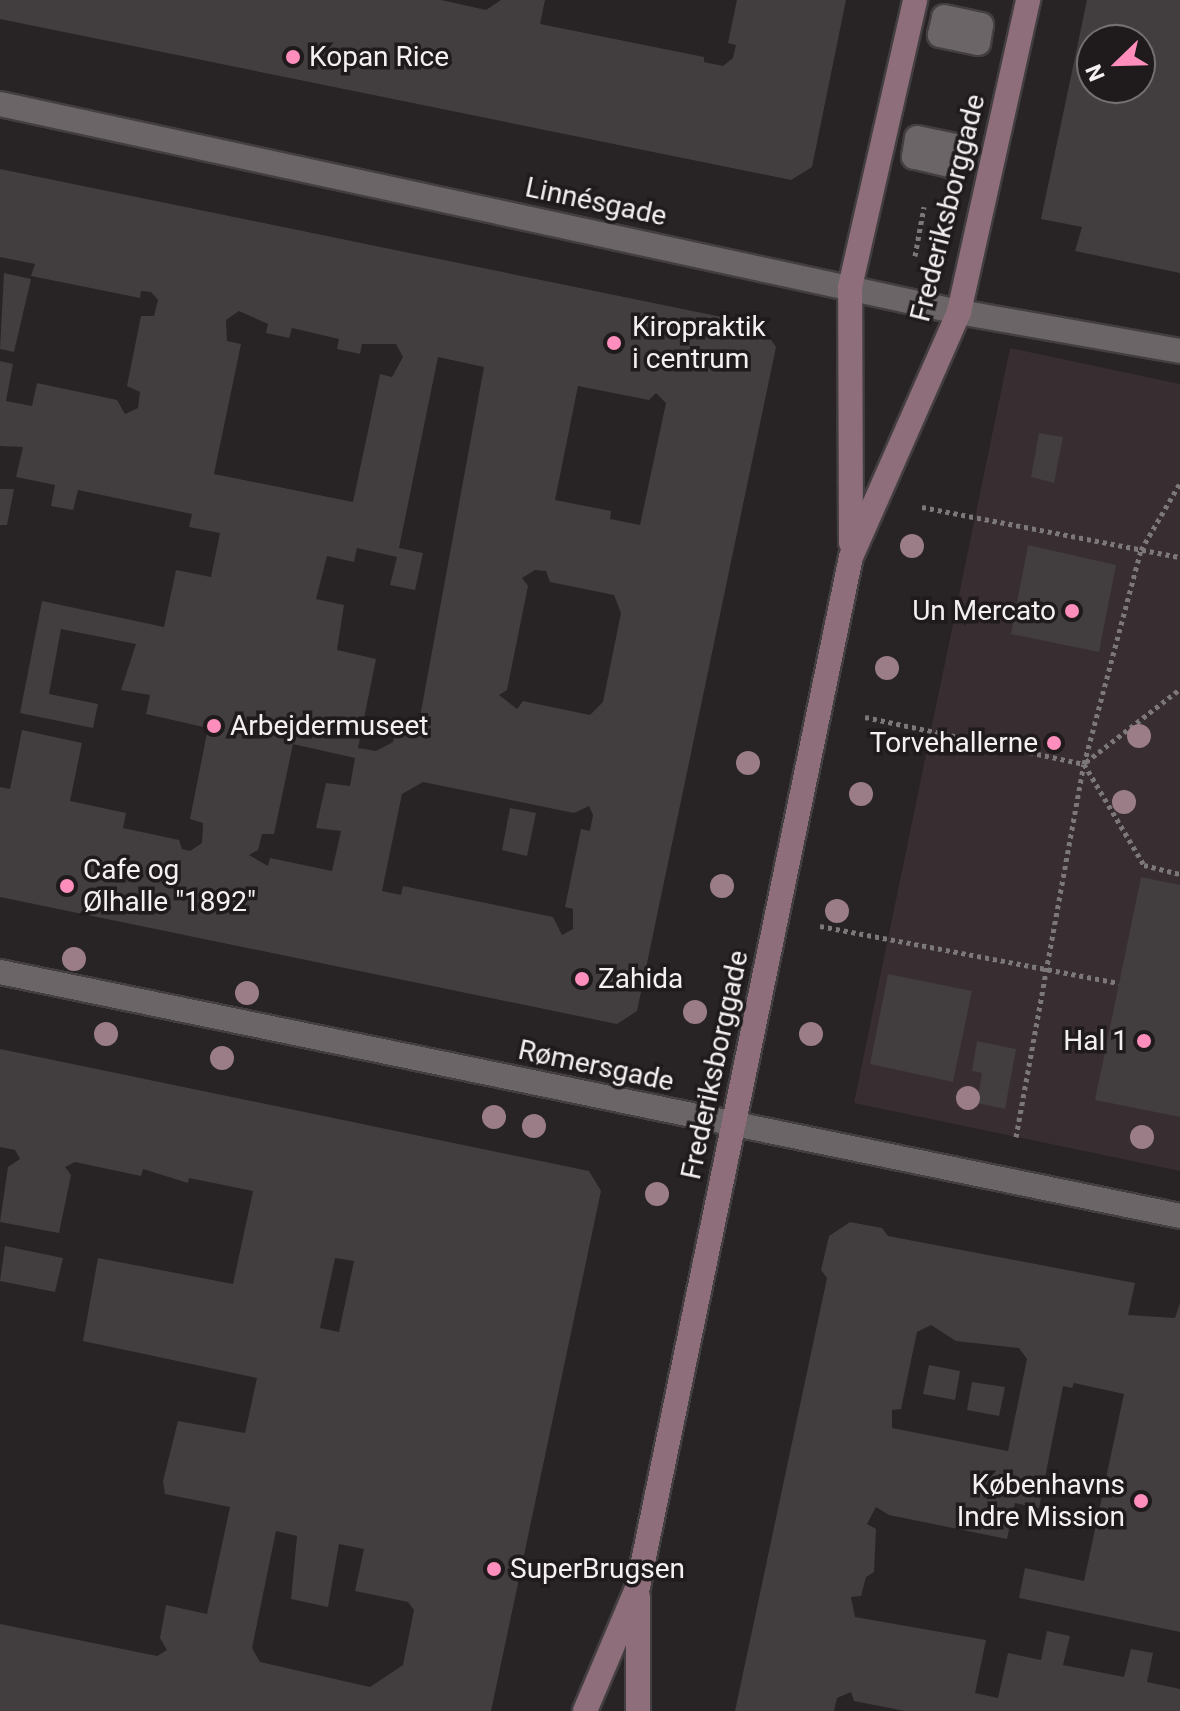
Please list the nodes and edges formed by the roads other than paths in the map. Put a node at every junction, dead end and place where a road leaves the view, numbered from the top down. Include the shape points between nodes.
1 (915, 0) edge
2 (1028, 0) edge
3 (0, 104) edge
4 (850, 287) junction
5 (959, 312) junction
6 (1180, 351) edge
7 (851, 557) junction
8 (0, 972) edge
9 (733, 1126) junction
10 (1180, 1216) edge
11 (638, 1586) junction
12 (585, 1711) edge
13 (638, 1711) edge

1 - 4 street, Frederiksborggade
2 - 5 street, Frederiksborggade
3 - 4 street, Linnésgade
4 - 5 street, Linnésgade
4 - 7 street, Frederiksborggade
5 - 6 street, Linnésgade
5 - 7 street, Frederiksborggade
7 - 9 street, Frederiksborggade
8 - 9 street, Rømersgade
9 - 10 street, Rømersgade
9 - 11 street, Frederiksborggade
11 - 12 street, Frederiksborggade
11 - 13 street, Frederiksborggade

